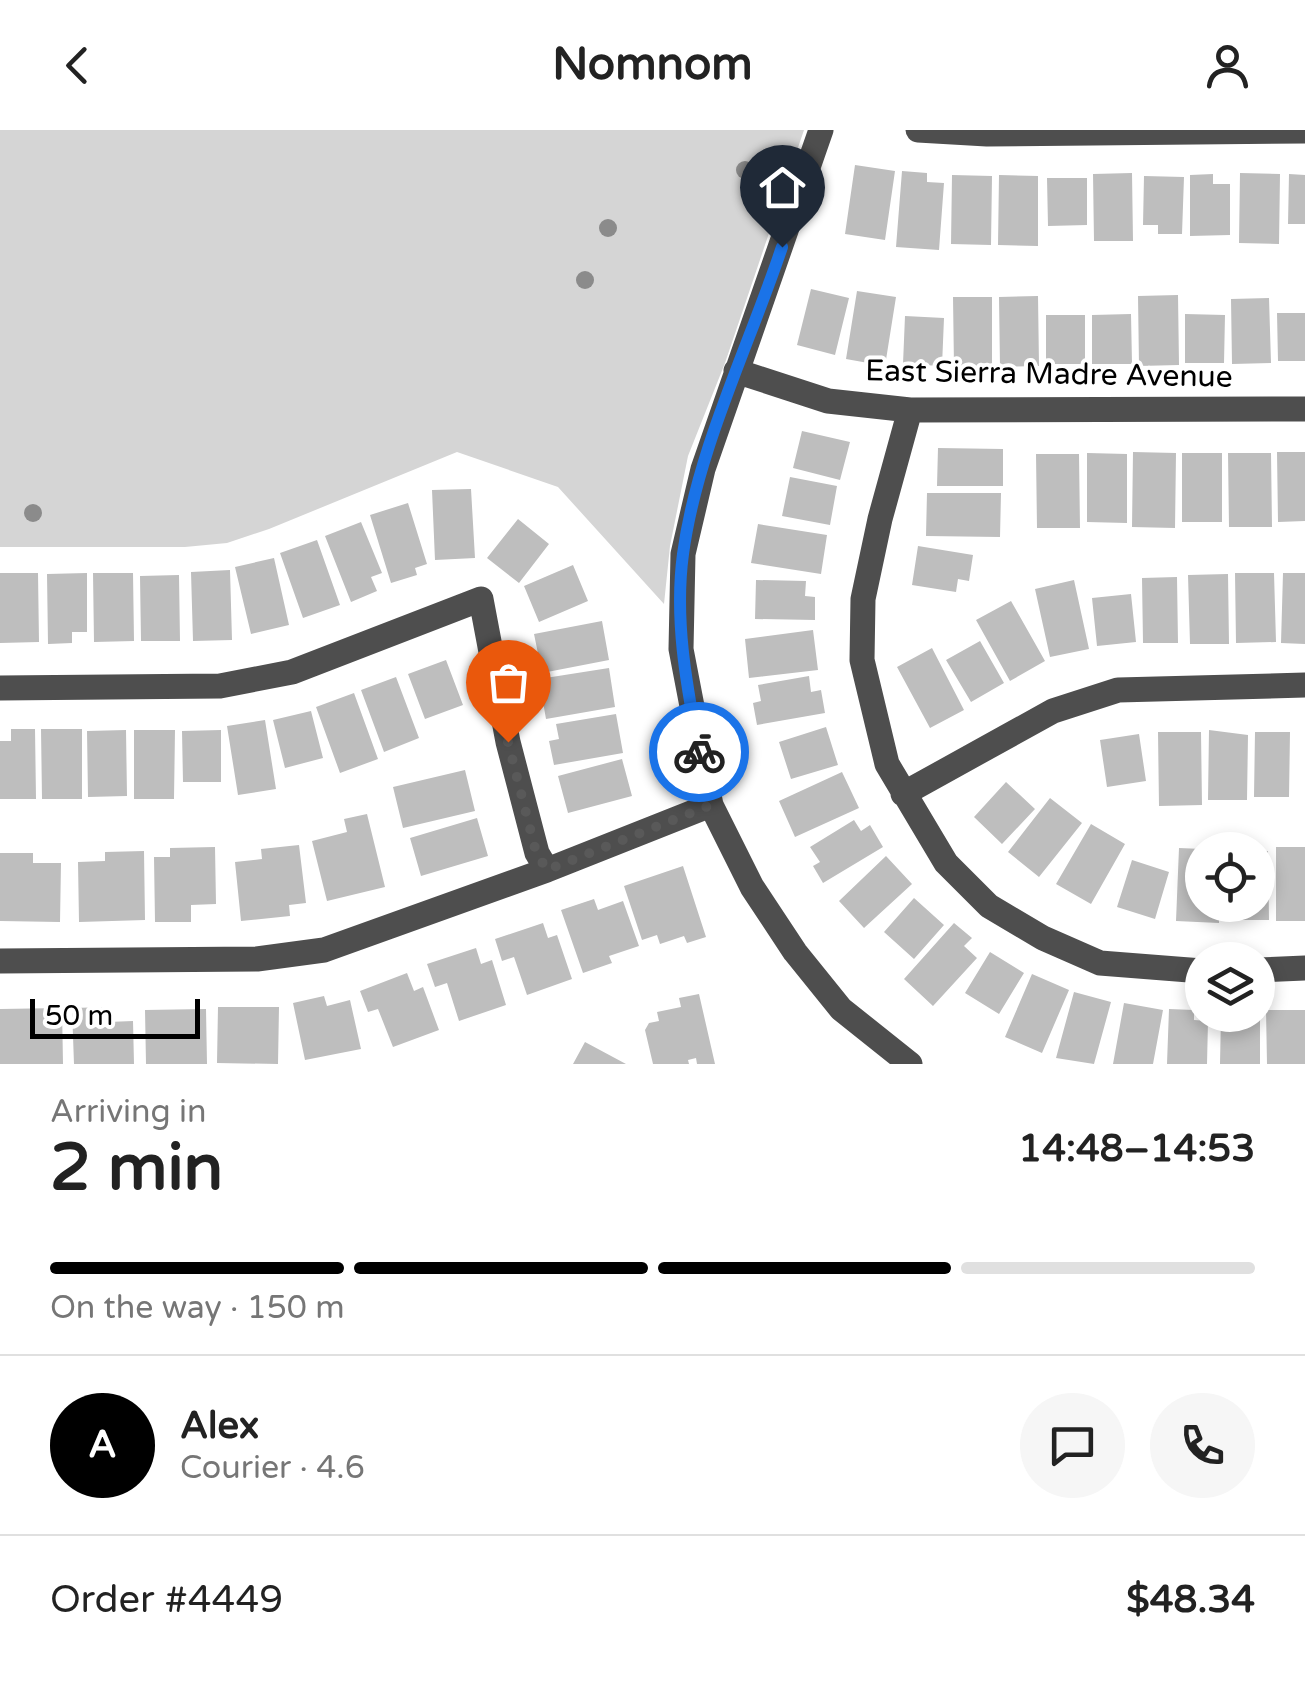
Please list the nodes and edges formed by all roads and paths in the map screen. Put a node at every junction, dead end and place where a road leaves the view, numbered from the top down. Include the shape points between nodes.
1 (822, 130) edge
2 (918, 130) edge
3 (1305, 131) edge
4 (736, 371) junction
5 (910, 410) junction
6 (1305, 410) edge
7 (1305, 685) edge
8 (0, 688) edge
9 (904, 794) junction
10 (711, 805) junction
11 (547, 870) junction
12 (0, 961) edge
13 (1305, 968) edge
14 (1275, 969) edge
15 (1185, 970) edge
16 (910, 1064) edge

1 - 4 street
2 - 3 street
4 - 5 street, East Sierra Madre Avenue via 828,401
4 - 10 street via 683,554 681,649
5 - 6 street, East Sierra Madre Avenue
5 - 9 street via 864,599 862,660 887,764
7 - 9 street via 1118,690 1053,712
8 - 11 street via 220,686 292,672 481,599 508,742 536,852
9 - 15 street via 946,864 989,906 1100,963
10 - 11 street
10 - 16 street via 752,888 795,952 841,1008
11 - 12 street via 324,950 257,959
13 - 14 street

